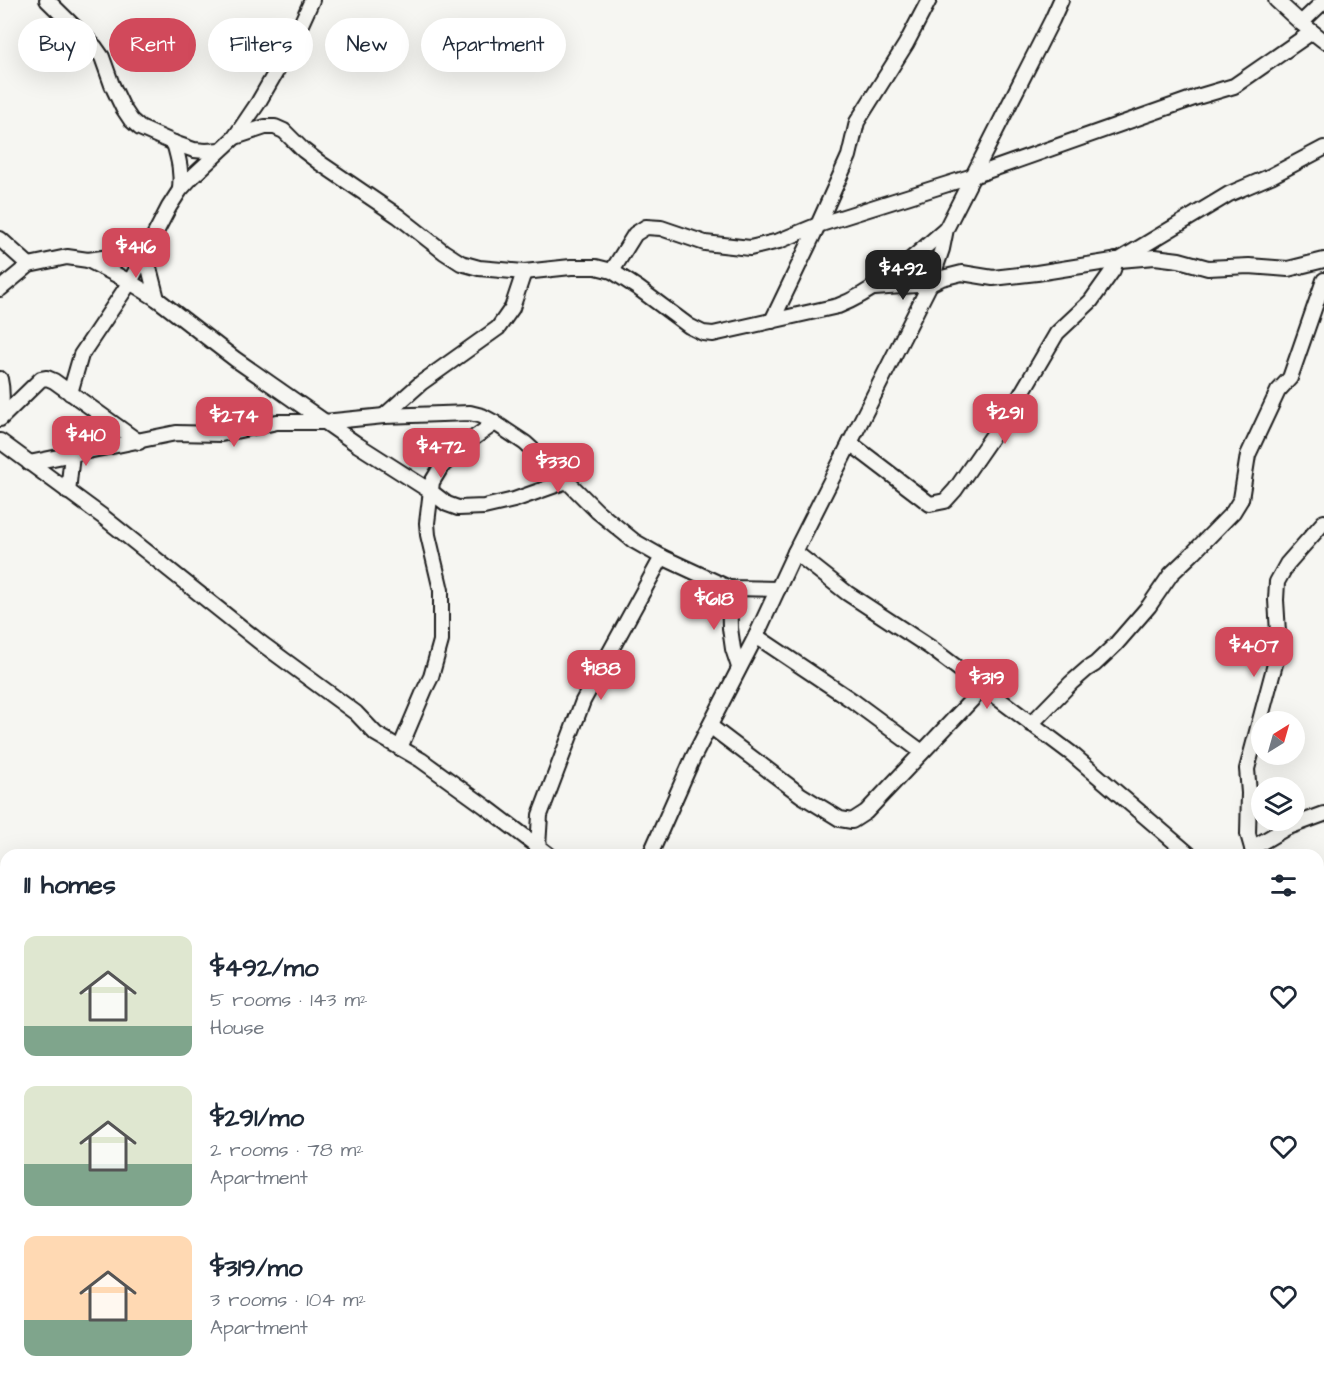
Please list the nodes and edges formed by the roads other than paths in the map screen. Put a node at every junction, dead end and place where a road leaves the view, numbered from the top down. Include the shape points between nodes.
1 (47, 0) edge
2 (312, 0) edge
3 (929, 0) edge
4 (1061, 0) edge
5 (1276, 0) edge
6 (1324, 1) edge
7 (1307, 27) junction
8 (1324, 41) edge
9 (235, 137) junction
10 (174, 143) junction
11 (1324, 148) edge
12 (220, 150) junction
13 (973, 176) junction
14 (180, 190) junction
15 (818, 225) junction
16 (946, 229) junction
17 (0, 239) edge
18 (145, 252) junction
19 (88, 260) junction
20 (1117, 260) junction
21 (1324, 260) edge
22 (29, 265) junction
23 (612, 271) junction
24 (524, 272) junction
25 (1324, 280) edge
26 (130, 282) junction
27 (930, 284) junction
28 (874, 288) junction
29 (0, 289) edge
30 (157, 299) junction
31 (772, 321) junction
32 (0, 379) edge
33 (70, 393) junction
34 (384, 416) junction
35 (0, 418) edge
36 (324, 422) junction
37 (495, 423) junction
38 (0, 441) edge
39 (139, 442) junction
40 (850, 442) junction
41 (72, 454) junction
42 (29, 463) junction
43 (567, 480) junction
44 (430, 491) junction
45 (68, 492) junction
46 (1324, 522) edge
47 (795, 552) junction
48 (662, 557) junction
49 (729, 588) junction
50 (778, 589) junction
51 (756, 636) junction
52 (739, 667) junction
53 (983, 688) junction
54 (1031, 724) junction
55 (710, 726) junction
56 (400, 748) junction
57 (922, 752) junction
58 (1324, 814) edge
59 (541, 849) edge
60 (544, 849) edge
61 (653, 849) edge
62 (1183, 849) edge
63 (1252, 849) edge
64 (1256, 849) edge

1 - 10 street via 95,47 132,120 140,128
2 - 9 street via 292,44
3 - 15 street via 857,122 849,156
4 - 13 street
5 - 7 street
6 - 7 street
7 - 8 street
7 - 13 street via 1234,86
9 - 12 street
9 - 24 street via 264,127 284,131 311,157 462,263
10 - 12 street via 194,150
10 - 14 street via 182,178
11 - 20 street via 1220,199
12 - 14 street
13 - 15 street
13 - 16 street
14 - 18 street
15 - 23 street via 750,248 705,243 646,227 635,234
15 - 31 street
16 - 27 street
16 - 28 street
17 - 22 street
18 - 19 street
18 - 26 street
18 - 30 street
19 - 22 street via 67,257
19 - 26 street
20 - 21 street via 1155,258 1208,268 1288,268
20 - 27 street via 993,278 962,273
20 - 40 street via 1091,301 1057,333 1020,396 945,501 930,504
22 - 29 street
23 - 24 street via 588,267
23 - 31 street via 703,333
24 - 34 street via 512,308 498,328 421,383
25 - 54 street via 1290,378 1278,391 1248,455 1241,499 1233,512 1171,574 1116,644
26 - 30 street
26 - 33 street via 81,355
27 - 28 street
27 - 40 street
28 - 31 street via 838,306
30 - 36 street
32 - 35 street
33 - 35 street via 54,381 41,379
33 - 39 street
34 - 36 street
34 - 37 street via 470,413
36 - 39 street via 278,422 221,434 176,433
36 - 44 street
37 - 43 street
37 - 44 street via 441,466
38 - 42 street
39 - 41 street
40 - 47 street
41 - 42 street
41 - 45 street
42 - 45 street
43 - 44 street via 514,501 468,509 447,504
43 - 48 street via 634,541
44 - 56 street via 428,535 441,590 441,641 431,677
45 - 56 street via 356,713 376,734
46 - 63 street via 1287,564 1277,582 1279,649 1247,770 1248,834
47 - 50 street
47 - 53 street
48 - 49 street
48 - 60 street via 583,701 540,815
49 - 50 street
49 - 52 street via 730,628
50 - 51 street
51 - 52 street
51 - 57 street
52 - 55 street
53 - 54 street
53 - 57 street
54 - 62 street
55 - 57 street via 801,795 840,819 852,821 866,812
55 - 61 street
56 - 59 street
58 - 64 street via 1286,828

